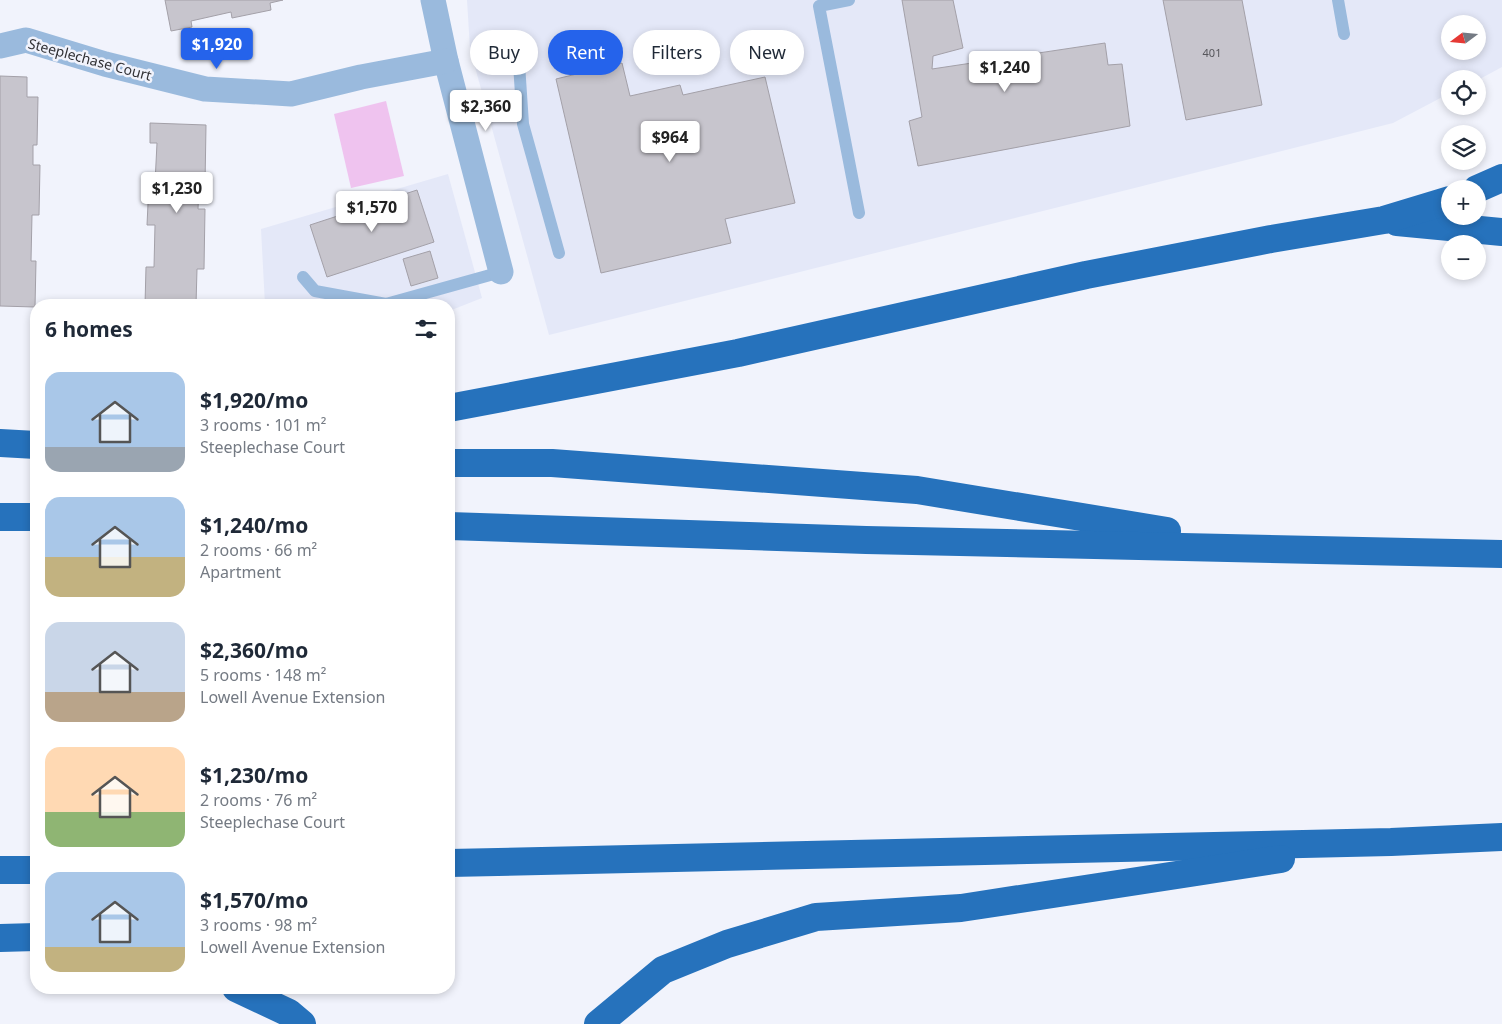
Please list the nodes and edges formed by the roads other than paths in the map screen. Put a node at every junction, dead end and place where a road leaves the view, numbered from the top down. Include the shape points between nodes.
1 (433, 0) edge
2 (849, 0) edge
3 (1338, 0) edge
4 (1344, 34) dead end
5 (0, 46) edge
6 (446, 60) junction
7 (520, 75) edge
8 (1502, 178) edge
9 (1486, 185) edge
10 (1441, 203) edge
11 (859, 213) dead end
12 (1384, 220) junction
13 (1502, 232) edge
14 (559, 253) dead end
15 (501, 272) joint
16 (303, 277) dead end
17 (359, 299) edge
18 (404, 299) edge
19 (455, 407) edge
20 (0, 443) edge
21 (30, 444) edge
22 (455, 463) edge
23 (0, 517) edge
24 (30, 517) edge
25 (455, 526) edge
26 (1270, 548) junction
27 (1502, 554) edge
28 (1502, 837) edge
29 (1391, 842) junction
30 (455, 863) edge
31 (0, 870) edge
32 (30, 870) edge
33 (30, 937) edge
34 (0, 938) edge
35 (248, 994) edge
36 (302, 1024) edge
37 (598, 1024) edge

1 - 6 street
2 - 11 lane via 819,6
3 - 4 lane
5 - 6 street, Steeplechase Court via 26,40 205,89 290,94
6 - 15 street
7 - 14 lane via 523,124
8 - 9 highway
10 - 12 highway
12 - 13 highway
12 - 19 highway via 1086,275 738,353
15 - 18 lane
16 - 17 lane via 315,291
20 - 21 highway
22 - 26 highway via 552,463 917,490
23 - 24 highway
25 - 26 highway
26 - 27 highway
28 - 29 highway
29 - 30 highway
29 - 37 highway via 961,908 816,917 727,944 663,970
31 - 32 highway
33 - 34 highway
35 - 36 highway

